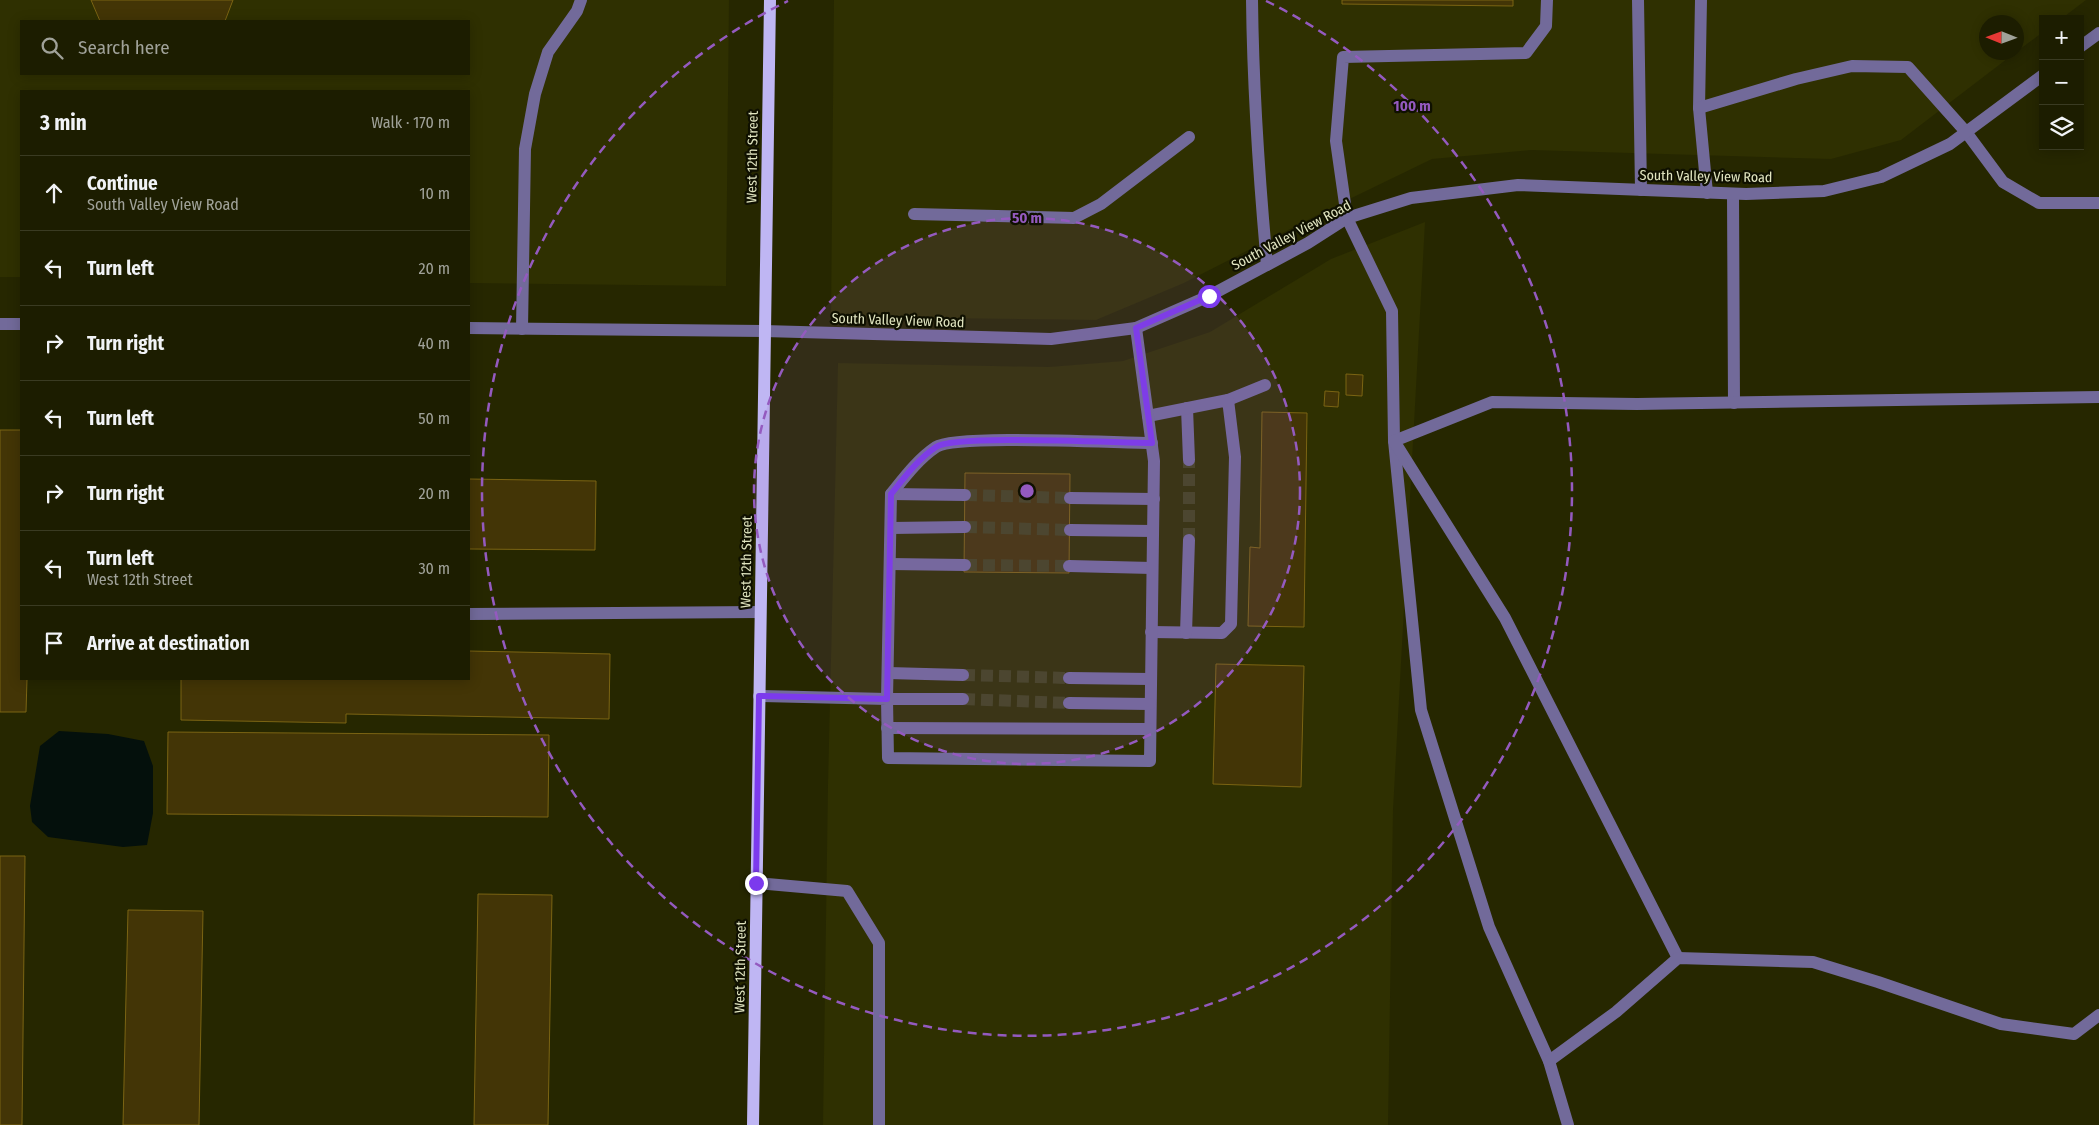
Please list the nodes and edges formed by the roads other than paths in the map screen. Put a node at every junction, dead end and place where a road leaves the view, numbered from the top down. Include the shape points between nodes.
1 (581, 0) edge
2 (770, 0) edge
3 (1252, 0) edge
4 (1547, 0) edge
5 (1638, 0) edge
6 (1700, 0) edge
7 (2099, 33) edge
8 (2084, 44) edge
9 (2039, 78) edge
10 (1699, 108) junction
11 (1966, 132) junction
12 (1189, 137) dead end
13 (1642, 190) junction
14 (1707, 193) junction
15 (1733, 194) junction
16 (2099, 203) edge
17 (914, 214) dead end
18 (1347, 218) junction
19 (1267, 265) junction
20 (0, 324) edge
21 (20, 324) edge
22 (470, 328) edge
23 (1136, 328) junction
24 (522, 329) junction
25 (764, 331) junction
26 (1265, 385) dead end
27 (2099, 397) edge
28 (1228, 400) junction
29 (1734, 403) junction
30 (1187, 408) junction
31 (1148, 416) junction
32 (1394, 441) junction
33 (1152, 443) junction
34 (1190, 460) tunnel mouth
35 (891, 494) junction
36 (965, 495) tunnel mouth
37 (1070, 498) tunnel mouth
38 (1154, 499) junction
39 (965, 527) tunnel mouth
40 (891, 528) junction
41 (1070, 530) tunnel mouth
42 (1153, 531) junction
43 (1189, 540) tunnel mouth
44 (890, 564) junction
45 (965, 565) tunnel mouth
46 (1069, 566) tunnel mouth
47 (1152, 568) junction
48 (760, 612) junction
49 (470, 614) edge
50 (1151, 632) junction
51 (1186, 633) junction
52 (888, 673) junction
53 (963, 675) tunnel mouth
54 (1069, 678) tunnel mouth
55 (1150, 679) junction
56 (759, 696) junction
57 (887, 699) junction
58 (963, 699) tunnel mouth
59 (1069, 702) tunnel mouth
60 (1150, 704) junction
61 (887, 728) junction
62 (1150, 729) junction
63 (756, 883) junction
64 (1678, 958) junction
65 (2099, 1015) edge
66 (1549, 1061) junction
67 (752, 1125) edge
68 (880, 1125) edge
69 (1568, 1125) edge

1 - 24 street via 577,11 548,52 535,94 524,149
2 - 25 main road, West 12th Street
3 - 19 street via 1252,48
4 - 18 street via 1546,26 1526,53 1343,56 1336,141
5 - 13 street
6 - 10 street
7 - 8 street
9 - 11 street, South Valley View Road
10 - 11 street via 1852,66 1908,67
10 - 14 street
11 - 15 street, South Valley View Road via 1950,144 1880,177 1824,191
11 - 16 street via 2004,182 2040,203
12 - 17 street via 1101,204 1074,218
13 - 14 street, South Valley View Road
13 - 18 street, South Valley View Road via 1518,185 1411,198
14 - 15 street, South Valley View Road
15 - 29 street
18 - 19 street, South Valley View Road
18 - 32 street via 1392,311
19 - 23 street, South Valley View Road via 1209,296
20 - 21 street
22 - 24 street, South Valley View Road
23 - 25 street, South Valley View Road via 1051,339
23 - 31 street
24 - 25 street, South Valley View Road
25 - 48 main road, West 12th Street
26 - 28 street
27 - 29 street
28 - 30 street
28 - 51 street via 1235,457 1232,624 1222,633
29 - 32 street via 1492,402
30 - 31 street
30 - 34 street
31 - 33 street
32 - 64 street via 1505,618
32 - 66 street via 1422,710 1489,927
33 - 35 street via 980,441 937,446
33 - 38 street
35 - 36 street
35 - 40 street
37 - 38 street
38 - 42 street
39 - 40 street
40 - 44 street
41 - 42 street
42 - 47 street
43 - 51 street
44 - 45 street
44 - 52 street
46 - 47 street
47 - 50 street
48 - 49 street
48 - 56 main road, West 12th Street
50 - 51 street
50 - 55 street
52 - 53 street
52 - 57 street
54 - 55 street
55 - 60 street
56 - 57 street
56 - 63 main road, West 12th Street
57 - 58 street
57 - 61 street
59 - 60 street
60 - 62 street
61 - 62 street
61 - 62 street via 888,758 1039,761 1150,761
63 - 67 main road, West 12th Street
63 - 68 street via 847,891 879,943
64 - 65 street via 1813,962 2001,1024 2074,1034
64 - 66 street via 1616,1012
66 - 69 street

